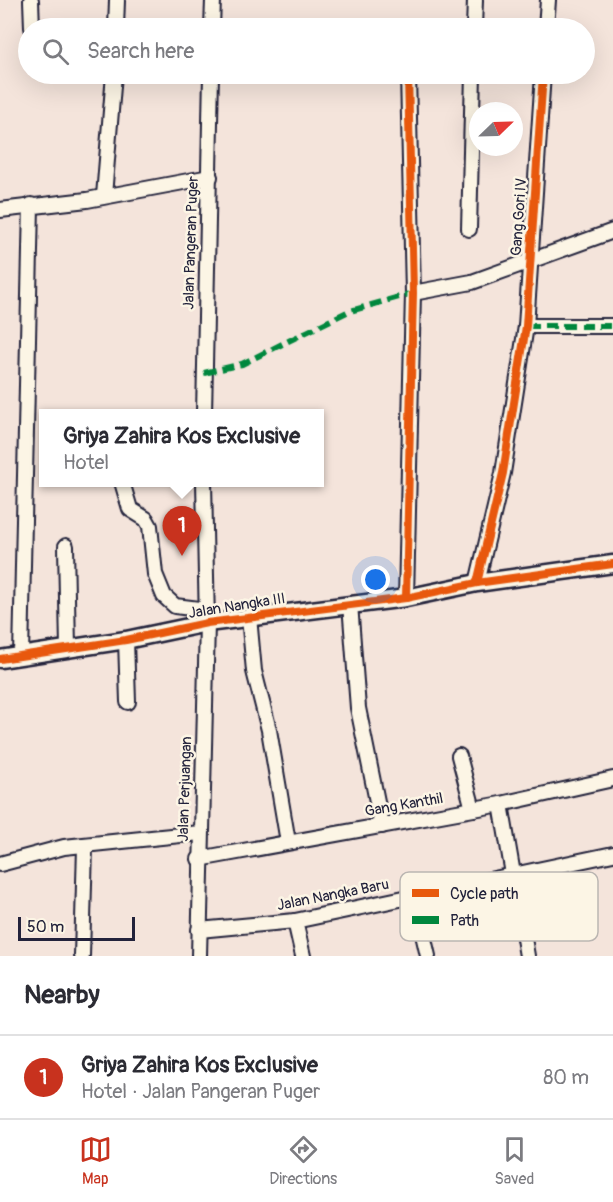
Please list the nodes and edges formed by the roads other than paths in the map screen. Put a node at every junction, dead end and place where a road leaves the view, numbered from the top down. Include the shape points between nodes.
1 (32, 0) edge
2 (117, 0) edge
3 (213, 0) edge
4 (475, 0) edge
5 (550, 0) edge
6 (32, 18) edge
7 (116, 18) edge
8 (212, 18) edge
9 (474, 18) edge
10 (547, 18) edge
11 (113, 84) edge
12 (212, 84) edge
13 (408, 84) edge
14 (473, 84) edge
15 (542, 84) edge
16 (210, 177) junction
17 (104, 196) junction
18 (31, 206) junction
19 (0, 210) edge
20 (469, 229) dead end
21 (613, 231) edge
22 (529, 260) junction
23 (413, 293) junction
24 (526, 326) junction
25 (613, 326) edge
26 (204, 409) edge
27 (123, 487) edge
28 (204, 487) edge
29 (66, 546) dead end
30 (613, 564) edge
31 (477, 583) junction
32 (406, 598) junction
33 (350, 604) junction
34 (207, 617) junction
35 (249, 617) junction
36 (126, 640) junction
37 (68, 649) junction
38 (21, 656) junction
39 (0, 659) edge
40 (128, 702) dead end
41 (459, 756) dead end
42 (613, 779) edge
43 (501, 804) junction
44 (473, 809) junction
45 (382, 826) junction
46 (200, 833) junction
47 (288, 843) junction
48 (85, 847) junction
49 (613, 855) edge
50 (199, 858) junction
51 (0, 864) edge
52 (511, 872) edge
53 (531, 872) edge
54 (400, 899) edge
55 (295, 921) junction
56 (199, 930) junction
57 (424, 941) edge
58 (524, 941) edge
59 (82, 956) edge
60 (199, 956) edge
61 (303, 956) edge
62 (428, 956) edge
63 (527, 956) edge

1 - 6 street
2 - 7 street
3 - 8 street
4 - 9 street
5 - 10 street
11 - 17 street
12 - 16 street, Jalan Pangeran Puger
13 - 23 street
14 - 20 street
15 - 22 street, Gang Gori IV
16 - 17 street
16 - 26 street, Jalan Pangeran Puger
17 - 18 street
18 - 19 street
18 - 38 street
21 - 22 street
22 - 23 street via 472,282
22 - 24 street, Gang Gori IV
23 - 32 street
24 - 25 street
24 - 31 street via 503,473
27 - 34 street via 130,509 150,526 155,574 164,596 175,606
28 - 34 street
29 - 37 street
30 - 31 street, Jalan Nangka III
31 - 32 street, Jalan Nangka III
32 - 33 street, Jalan Nangka III
33 - 35 street, Jalan Nangka III
33 - 45 street via 358,708
34 - 35 street, Jalan Nangka III
34 - 36 street, Jalan Nangka III
34 - 46 street, Jalan Perjuangan
35 - 47 street via 254,671 269,730
36 - 37 street, Jalan Nangka III
36 - 40 street
37 - 38 street, Jalan Nangka III
38 - 39 street, Jalan Nangka III
41 - 44 street
42 - 43 street, Gang Kanthil
43 - 44 street, Gang Kanthil
43 - 52 street
44 - 45 street, Gang Kanthil
45 - 47 street, Gang Kanthil
46 - 48 street via 113,840
46 - 50 street, Jalan Perjuangan
47 - 50 street, Gang Kanthil
48 - 51 street via 53,849
48 - 59 street
49 - 53 street, Jalan Nangka Baru
50 - 56 street, Jalan Perjuangan
54 - 55 street, Jalan Nangka Baru
55 - 56 street, Jalan Nangka Baru
55 - 61 street
56 - 60 street, Jalan Perjuangan
57 - 62 street
58 - 63 street

